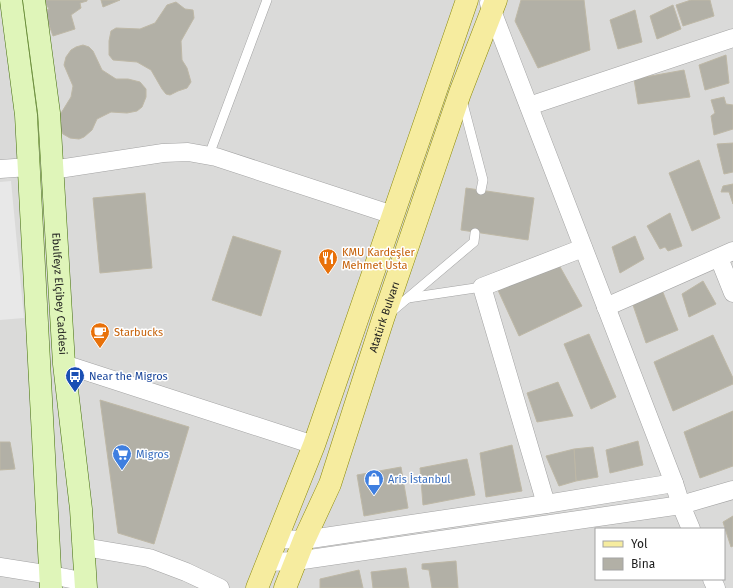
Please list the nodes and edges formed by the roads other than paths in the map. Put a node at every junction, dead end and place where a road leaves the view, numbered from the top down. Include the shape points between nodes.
1 (11, 0) edge
2 (34, 0) edge
3 (267, 0) edge
4 (467, 0) edge
5 (492, 3) edge
6 (733, 38) edge
7 (460, 92) junction
8 (529, 106) junction
9 (209, 155) junction
10 (29, 167) junction
11 (0, 169) edge
12 (52, 170) junction
13 (481, 190) dead end
14 (393, 215) junction
15 (475, 232) dead end
16 (583, 248) junction
17 (726, 255) edge
18 (482, 287) junction
19 (733, 293) edge
20 (408, 298) junction
21 (606, 307) junction
22 (383, 319) junction
23 (64, 364) junction
24 (314, 445) junction
25 (674, 483) junction
26 (733, 490) edge
27 (546, 504) junction
28 (681, 505) junction
29 (692, 528) edge
30 (276, 539) junction
31 (304, 540) junction
32 (84, 547) junction
33 (296, 561) junction
34 (267, 562) junction
35 (0, 567) edge
36 (51, 582) edge
37 (86, 585) edge
38 (220, 588) edge
39 (257, 588) edge
40 (285, 588) edge

1 - 10 main road via 26,115
2 - 12 main road, Ebulfeyz Elçibey Caddesi via 49,113
3 - 9 lane
4 - 14 main road
5 - 7 main road, Atatürk Bulvarı
5 - 8 street
6 - 8 street
7 - 13 lane via 483,180
7 - 22 main road, Atatürk Bulvarı
8 - 16 street
9 - 12 street via 188,152 163,153
9 - 14 street
10 - 11 street
10 - 36 main road
12 - 23 main road, Ebulfeyz Elçibey Caddesi
14 - 24 main road
15 - 20 lane via 474,242
16 - 18 street
16 - 21 street
17 - 19 street
17 - 21 street
18 - 20 lane
18 - 27 street
20 - 22 lane
21 - 25 street
22 - 31 main road, Atatürk Bulvarı via 330,484
23 - 24 street
23 - 32 main road, Ebulfeyz Elçibey Caddesi
24 - 30 main road
25 - 27 street
25 - 28 street
26 - 28 street
27 - 31 street
28 - 29 street
28 - 33 street
30 - 31 street
30 - 34 main road
31 - 33 main road, Atatürk Bulvarı
32 - 37 main road, Ebulfeyz Elçibey Caddesi
32 - 38 street via 149,558
33 - 34 street
33 - 40 main road, Atatürk Bulvarı
34 - 39 main road
35 - 36 street
36 - 37 street

